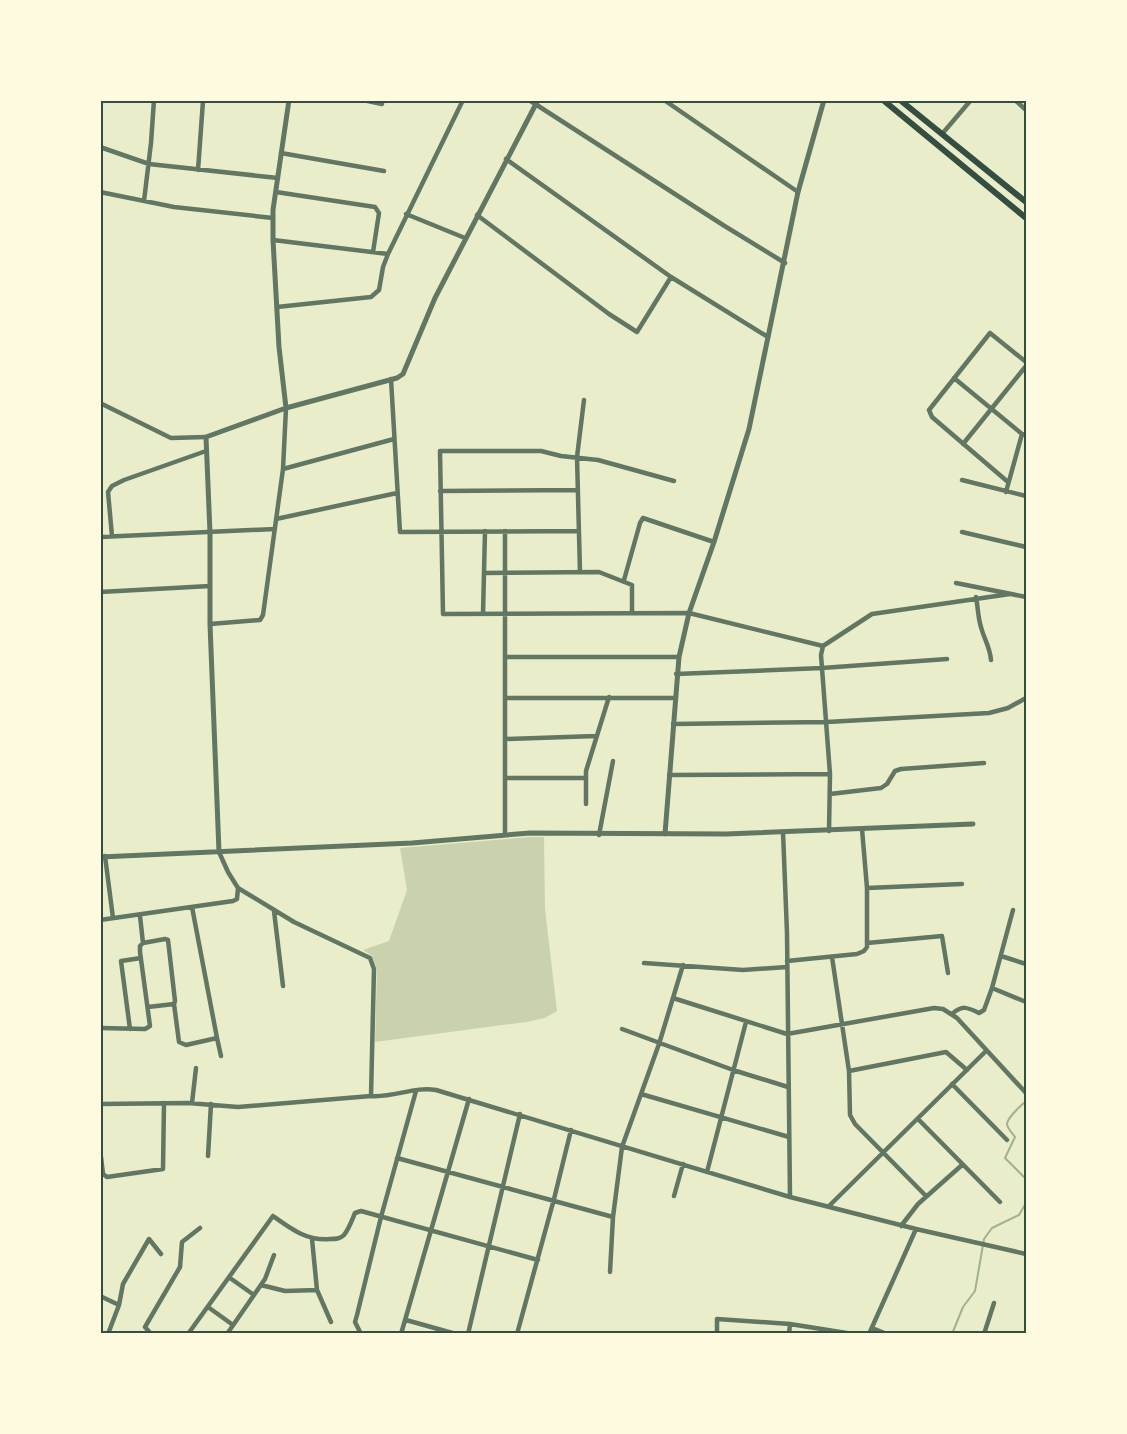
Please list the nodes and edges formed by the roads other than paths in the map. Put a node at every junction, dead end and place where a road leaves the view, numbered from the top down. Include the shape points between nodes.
1 (154, 100) edge
2 (203, 100) edge
3 (289, 100) edge
4 (363, 100) edge
5 (463, 100) edge
6 (529, 100) edge
7 (664, 100) edge
8 (824, 100) edge
9 (883, 100) edge
10 (900, 100) edge
11 (971, 100) edge
12 (1015, 100) edge
13 (537, 103) edge
14 (382, 104) dead end
15 (1026, 110) edge
16 (942, 134) junction
17 (100, 147) edge
18 (281, 153) junction
19 (506, 159) junction
20 (149, 164) junction
21 (198, 170) junction
22 (384, 171) dead end
23 (278, 178) junction
24 (100, 192) edge
25 (276, 192) junction
26 (798, 192) junction
27 (144, 201) junction
28 (1026, 202) edge
29 (406, 214) junction
30 (477, 215) junction
31 (273, 218) junction
32 (1026, 218) edge
33 (465, 238) junction
34 (273, 240) junction
35 (373, 252) junction
36 (388, 254) junction
37 (785, 263) junction
38 (671, 277) junction
39 (276, 307) junction
40 (768, 337) junction
41 (1026, 364) edge
42 (954, 378) junction
43 (391, 380) junction
44 (584, 400) dead end
45 (100, 403) edge
46 (285, 408) junction
47 (991, 409) junction
48 (1024, 435) edge
49 (206, 438) junction
50 (394, 439) junction
51 (963, 444) junction
52 (206, 451) junction
53 (577, 457) junction
54 (283, 469) junction
55 (962, 480) dead end
56 (674, 482) dead end
57 (1008, 482) junction
58 (578, 490) junction
59 (440, 491) junction
60 (1006, 492) junction
61 (397, 494) junction
62 (1026, 496) edge
63 (276, 519) junction
64 (275, 529) junction
65 (441, 531) junction
66 (485, 531) junction
67 (505, 531) junction
68 (579, 531) junction
69 (962, 532) dead end
70 (210, 533) junction
71 (112, 536) junction
72 (100, 537) edge
73 (714, 542) junction
74 (1026, 547) edge
75 (580, 572) junction
76 (484, 573) junction
77 (505, 573) junction
78 (624, 580) junction
79 (956, 583) dead end
80 (210, 586) junction
81 (100, 592) edge
82 (1010, 594) junction
83 (976, 597) junction
84 (1026, 597) edge
85 (633, 613) junction
86 (483, 614) junction
87 (505, 614) junction
88 (689, 614) junction
89 (210, 624) junction
90 (823, 646) junction
91 (505, 657) junction
92 (679, 657) junction
93 (947, 659) dead end
94 (991, 660) dead end
95 (822, 668) junction
96 (676, 674) junction
97 (609, 697) junction
98 (505, 698) junction
99 (674, 698) junction
100 (1026, 698) edge
101 (827, 722) junction
102 (672, 724) junction
103 (596, 736) junction
104 (505, 739) junction
105 (613, 761) dead end
106 (984, 763) dead end
107 (830, 774) junction
108 (669, 775) junction
109 (505, 778) junction
110 (586, 778) junction
111 (830, 794) junction
112 (586, 804) dead end
113 (973, 824) dead end
114 (862, 829) junction
115 (829, 831) junction
116 (783, 832) junction
117 (505, 834) junction
118 (664, 834) junction
119 (599, 835) junction
120 (219, 852) junction
121 (103, 856) edge
122 (962, 884) dead end
123 (238, 888) junction
124 (867, 888) junction
125 (192, 907) junction
126 (1012, 910) dead end
127 (274, 911) junction
128 (140, 916) junction
129 (113, 918) junction
130 (100, 920) edge
131 (143, 943) junction
132 (867, 943) junction
133 (1001, 956) junction
134 (832, 957) junction
135 (141, 958) junction
136 (644, 963) dead end
137 (787, 964) junction
138 (1026, 964) edge
139 (683, 965) junction
140 (948, 973) dead end
141 (283, 986) dead end
142 (992, 988) junction
143 (674, 998) junction
144 (1026, 1002) edge
145 (174, 1004) junction
146 (148, 1007) junction
147 (952, 1014) junction
148 (746, 1022) junction
149 (842, 1023) junction
150 (100, 1028) edge
151 (130, 1029) junction
152 (622, 1029) dead end
153 (787, 1034) junction
154 (217, 1038) junction
155 (658, 1044) junction
156 (986, 1051) junction
157 (221, 1056) dead end
158 (196, 1068) dead end
159 (733, 1070) junction
160 (967, 1070) junction
161 (849, 1071) junction
162 (952, 1084) junction
163 (788, 1087) junction
164 (416, 1091) junction
165 (1026, 1093) edge
166 (641, 1094) junction
167 (371, 1096) junction
168 (469, 1099) junction
169 (164, 1103) junction
170 (192, 1103) junction
171 (100, 1104) edge
172 (211, 1104) junction
173 (520, 1114) junction
174 (721, 1118) junction
175 (918, 1119) junction
176 (571, 1130) junction
177 (789, 1137) junction
178 (1007, 1140) dead end
179 (622, 1147) junction
180 (884, 1152) junction
181 (208, 1156) dead end
182 (101, 1157) edge
183 (397, 1158) junction
184 (683, 1164) junction
185 (962, 1164) junction
186 (449, 1172) junction
187 (706, 1172) junction
188 (504, 1186) junction
189 (674, 1196) dead end
190 (926, 1196) junction
191 (790, 1197) junction
192 (554, 1199) junction
193 (1000, 1202) dead end
194 (829, 1206) junction
195 (381, 1217) junction
196 (614, 1217) junction
197 (901, 1226) junction
198 (200, 1228) dead end
199 (916, 1230) junction
200 (432, 1231) junction
201 (312, 1239) junction
202 (488, 1247) junction
203 (1026, 1253) edge
204 (161, 1254) dead end
205 (274, 1255) dead end
206 (538, 1260) junction
207 (609, 1272) dead end
208 (230, 1278) junction
209 (261, 1285) junction
210 (317, 1290) junction
211 (254, 1295) junction
212 (100, 1296) edge
213 (994, 1303) dead end
214 (119, 1305) junction
215 (208, 1307) junction
216 (406, 1320) junction
217 (331, 1322) dead end
218 (790, 1324) junction
219 (233, 1325) junction
220 (870, 1331) edge
221 (191, 1332) edge
222 (108, 1334) edge
223 (151, 1334) edge
224 (227, 1334) edge
225 (361, 1334) edge
226 (401, 1334) edge
227 (456, 1334) edge
228 (468, 1334) edge
229 (517, 1334) edge
230 (717, 1334) edge
231 (789, 1334) edge
232 (853, 1334) edge
233 (887, 1334) edge
234 (984, 1334) edge

1 - 20 street
2 - 21 street
3 - 18 street
4 - 14 street
5 - 29 street
6 - 13 street
7 - 26 street
8 - 26 street
9 - 32 main road
10 - 16 main road
11 - 16 street
12 - 15 street
13 - 19 street
13 - 37 street
16 - 28 main road
17 - 20 street
18 - 22 street
18 - 23 street
19 - 30 street
19 - 38 street
20 - 21 street
20 - 27 street
21 - 23 street
23 - 25 street
24 - 27 street
25 - 31 street
25 - 35 street via 375,207 379,213
26 - 37 street
27 - 31 street
29 - 33 street
29 - 36 street
30 - 33 street
30 - 38 street via 637,332
31 - 34 street
33 - 43 street via 429,310 406,368
34 - 35 street
34 - 39 street
35 - 36 street
36 - 39 street via 380,290 371,297
37 - 40 street
38 - 40 street
39 - 46 street
40 - 73 street via 749,429
41 - 42 street via 990,333
41 - 47 street
42 - 47 street
42 - 51 street via 929,412
43 - 46 street
43 - 50 street
44 - 53 street
45 - 49 street via 171,438
46 - 49 street
46 - 54 street
47 - 48 street
47 - 51 street
48 - 57 street
49 - 52 street
50 - 54 street
50 - 61 street
51 - 57 street
52 - 70 street
52 - 71 street via 112,486 108,492
53 - 56 street via 621,465
53 - 58 street
53 - 59 street via 534,450 440,451
54 - 63 street
55 - 60 street
57 - 60 street
58 - 59 street
58 - 68 street
59 - 65 street
60 - 62 street
61 - 63 street
61 - 65 street via 400,532
63 - 64 street
64 - 70 street
64 - 89 street via 260,620
65 - 66 street
65 - 86 street via 443,614
66 - 67 street
66 - 76 street
67 - 68 street
67 - 77 street
68 - 75 street
69 - 74 street
70 - 71 street
70 - 80 street
71 - 72 street
73 - 78 street via 643,518
73 - 88 street
75 - 77 street
75 - 78 street via 599,572
76 - 77 street
76 - 86 street
77 - 87 street
78 - 85 street via 632,585
79 - 82 street
80 - 81 street
80 - 89 street
82 - 83 street
82 - 84 street
83 - 90 street via 872,614
83 - 94 street
85 - 87 street
85 - 88 street
86 - 87 street
87 - 91 street
88 - 90 street
88 - 92 street
89 - 120 street
90 - 95 street
91 - 92 street
91 - 98 street
92 - 96 street
93 - 95 street
95 - 96 street
95 - 101 street
96 - 99 street
97 - 98 street
97 - 99 street
97 - 103 street
98 - 104 street
99 - 102 street
100 - 101 street via 989,713
101 - 102 street
101 - 107 street
102 - 108 street
103 - 104 street
103 - 110 street
104 - 109 street
105 - 119 street
106 - 111 street via 901,769 881,788
107 - 108 street
107 - 111 street
108 - 118 street
109 - 110 street
109 - 117 street
110 - 112 street
111 - 115 street
113 - 114 street
114 - 115 street
114 - 124 street
115 - 116 street
116 - 118 street
116 - 137 street
117 - 119 street
117 - 120 street via 412,843
118 - 119 street
120 - 121 street
120 - 123 street
121 - 129 street
122 - 124 street
123 - 125 street via 236,900
123 - 127 street
124 - 132 street
125 - 128 street
125 - 154 street
126 - 133 street
127 - 141 street
127 - 167 street via 364,953 372,961
128 - 129 street
128 - 131 street
129 - 130 street
131 - 135 street
131 - 145 street via 168,940
132 - 134 street via 864,951
132 - 140 street via 942,936
133 - 138 street
133 - 142 street
134 - 137 street
134 - 149 street
135 - 146 street
135 - 151 street via 121,961
136 - 139 street
137 - 139 street via 743,970
137 - 153 street
139 - 143 street
142 - 144 street
142 - 147 street via 982,1012 960,1007
143 - 148 street
143 - 155 street
145 - 146 street
145 - 154 street via 181,1044
146 - 151 street via 148,1028
147 - 149 street via 934,1008
147 - 156 street
148 - 153 street
148 - 159 street
149 - 153 street
149 - 161 street
150 - 151 street
152 - 155 street
153 - 163 street
154 - 157 street
155 - 159 street
155 - 166 street
156 - 160 street
156 - 165 street
158 - 170 street
159 - 163 street
159 - 174 street
160 - 161 street via 946,1052
160 - 162 street
161 - 180 street via 852,1119
162 - 175 street
162 - 178 street
163 - 177 street
164 - 167 street
164 - 168 street via 428,1089
164 - 183 street
166 - 174 street
166 - 179 street
167 - 172 street via 238,1107
168 - 173 street
168 - 186 street
169 - 170 street
169 - 171 street
169 - 182 street via 163,1169 107,1177
170 - 172 street
172 - 181 street
173 - 176 street
173 - 188 street
174 - 177 street
174 - 187 street
175 - 180 street
175 - 185 street
176 - 179 street
176 - 192 street
177 - 191 street
179 - 184 street
179 - 196 street
180 - 190 street
180 - 194 street
183 - 186 street
183 - 195 street
184 - 187 street
184 - 189 street
185 - 190 street
185 - 193 street
186 - 188 street
186 - 200 street
187 - 191 street
188 - 192 street
188 - 202 street
190 - 197 street
191 - 194 street
192 - 196 street
192 - 206 street
194 - 197 street
195 - 200 street
195 - 201 street via 357,1212 341,1237
195 - 225 street via 355,1322
196 - 207 street
197 - 199 street
198 - 223 street via 182,1242 180,1267 144,1327
199 - 203 street
199 - 220 street
200 - 202 street
200 - 216 street
201 - 208 street via 273,1216
201 - 210 street
202 - 206 street
202 - 228 street
204 - 214 street via 149,1239 123,1284
205 - 209 street
206 - 229 street
208 - 211 street
208 - 215 street
209 - 210 street via 291,1292
209 - 211 street
210 - 217 street
211 - 219 street
212 - 214 street
213 - 234 street
214 - 222 street
215 - 219 street
215 - 221 street
216 - 226 street
216 - 227 street
218 - 230 street via 717,1319
218 - 231 street
218 - 232 street
219 - 224 street
220 - 233 street

